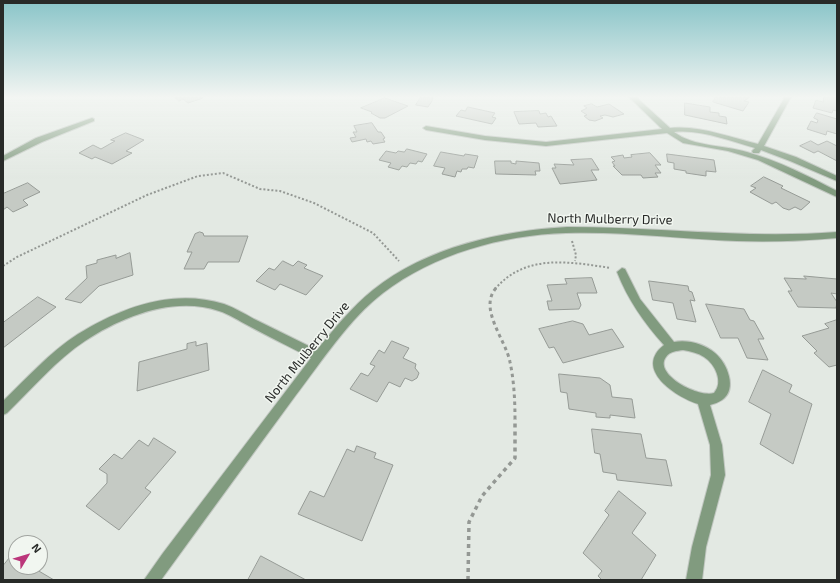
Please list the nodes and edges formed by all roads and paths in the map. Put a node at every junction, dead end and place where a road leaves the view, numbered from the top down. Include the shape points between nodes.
1 (81, 124) edge
2 (662, 124) edge
3 (773, 124) edge
4 (426, 128) dead end
5 (668, 131) junction
6 (760, 147) junction
7 (752, 156) junction
8 (3, 159) edge
9 (837, 180) edge
10 (837, 194) edge
11 (837, 235) edge
12 (572, 241) dead end
13 (399, 261) dead end
14 (576, 261) junction
15 (3, 266) edge
16 (622, 272) joint
17 (671, 346) junction
18 (318, 356) junction
19 (703, 400) junction
20 (3, 409) edge
21 (152, 580) edge
22 (468, 580) edge
23 (694, 580) edge

1 - 8 street via 39,140
2 - 5 street
3 - 6 street
4 - 5 street via 485,138 546,144
5 - 6 street via 707,133
5 - 7 street via 682,140
6 - 7 street
6 - 9 street
7 - 10 street via 798,174
11 - 18 street, North Mulberry Drive via 771,239 568,230 531,232 483,242 418,268 380,290 365,302
12 - 14 path
13 - 15 path via 372,233 314,203 280,191 260,189 223,173 198,176 147,194
14 - 16 path via 619,269
14 - 22 path via 565,260 526,266 517,270 492,292 489,301 495,328 507,350 510,362 515,399 515,458 482,496 469,522
16 - 17 street via 628,291 640,310
17 - 19 street via 662,352 658,362 662,375 672,387 687,396
17 - 19 street via 697,348 711,356 721,367 725,379 724,390 716,397
18 - 20 street via 223,308 200,302 178,301 143,308 81,338 58,356
18 - 21 street, North Mulberry Drive
19 - 23 street via 716,445 718,475 699,546

